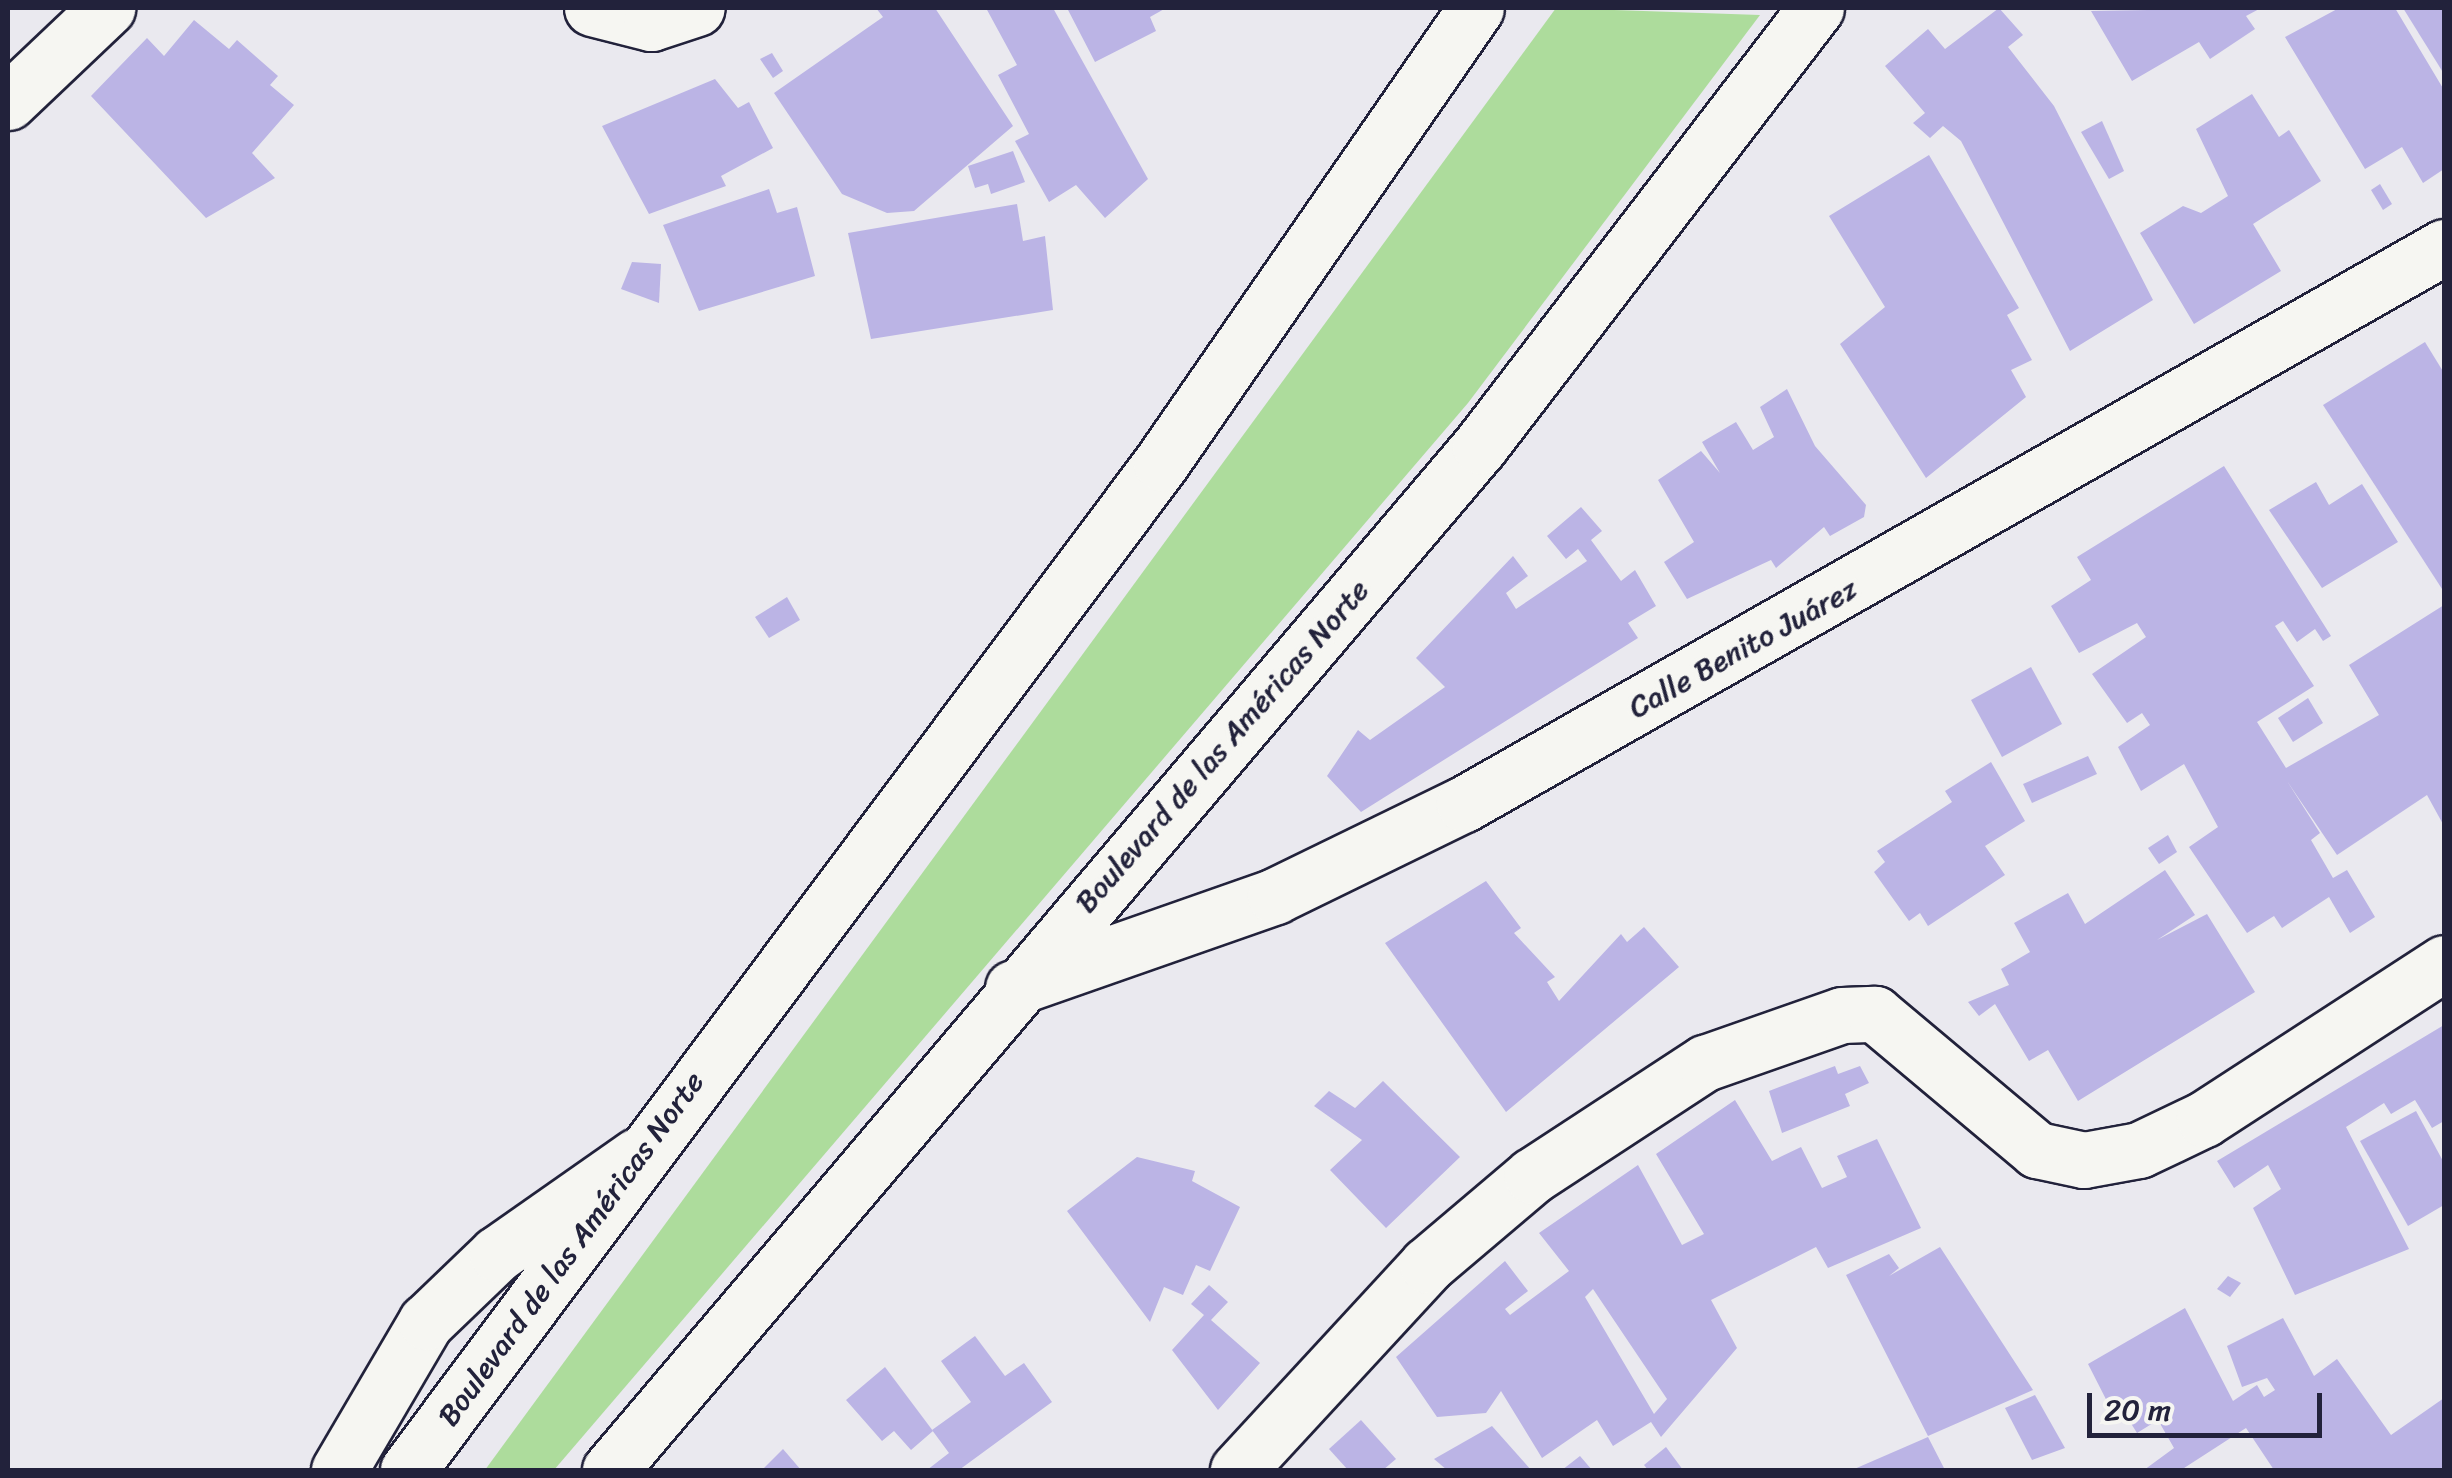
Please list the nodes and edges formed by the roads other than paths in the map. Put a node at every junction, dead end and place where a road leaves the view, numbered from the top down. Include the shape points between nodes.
1 (108, 8) edge
2 (592, 8) edge
3 (696, 8) edge
4 (1476, 8) edge
5 (1816, 8) edge
6 (8, 102) edge
7 (2444, 246) edge
8 (2444, 964) edge
9 (1013, 988) junction
10 (639, 1154) junction
11 (1254, 1464) edge
12 (339, 1470) edge
13 (408, 1470) edge
14 (610, 1470) edge

1 - 6 main road
2 - 3 main road via 652,22
4 - 10 main road, Boulevard de las Américas Norte via 1160,463
5 - 9 main road, Boulevard de las Américas Norte via 1480,446
7 - 9 main road, Calle Benito Juárez via 1464,804 1275,896
8 - 11 main road via 2204,1120 2139,1150 2084,1160 2037,1150 1874,1014 1842,1014 1705,1063 1532,1176 1427,1265
9 - 14 main road, Boulevard de las Américas Norte
10 - 12 main road via 497,1254 426,1322
10 - 13 main road, Boulevard de las Américas Norte

